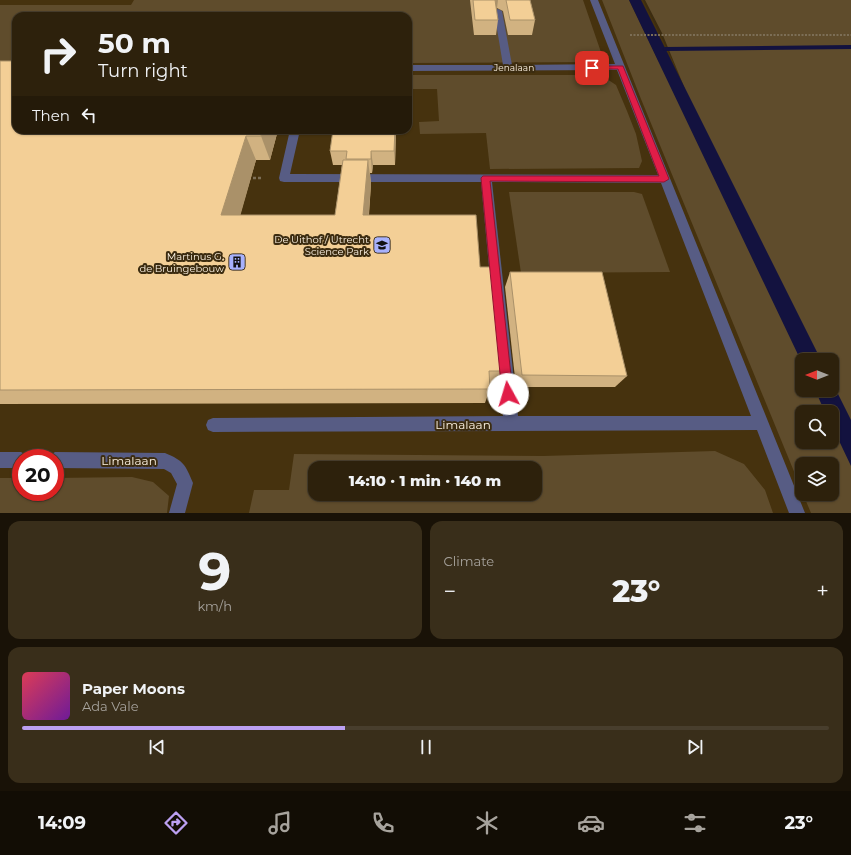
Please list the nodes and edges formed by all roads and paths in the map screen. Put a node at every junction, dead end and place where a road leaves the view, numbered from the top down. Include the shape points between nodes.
1 (594, 0) edge
2 (498, 11) edge
3 (646, 35) dead end
4 (851, 35) edge
5 (412, 68) edge
6 (508, 68) junction
7 (620, 68) junction
8 (294, 134) edge
9 (244, 178) dead end
10 (284, 178) junction
11 (486, 178) junction
12 (664, 179) junction
13 (761, 423) junction
14 (511, 424) junction
15 (213, 425) dead end
16 (0, 460) edge
17 (12, 460) edge
18 (64, 460) edge
19 (177, 513) edge
20 (797, 513) edge

1 - 7 street
2 - 6 street
3 - 4 path
5 - 6 street, Jenalaan
6 - 7 street, Jenalaan
7 - 12 street
8 - 10 street
9 - 10 path
10 - 11 street
11 - 12 street
11 - 14 street
12 - 13 street
13 - 14 street, Limalaan
13 - 20 street
14 - 15 street, Limalaan
16 - 17 street
18 - 19 street, Limalaan via 164,461 177,467 185,483

